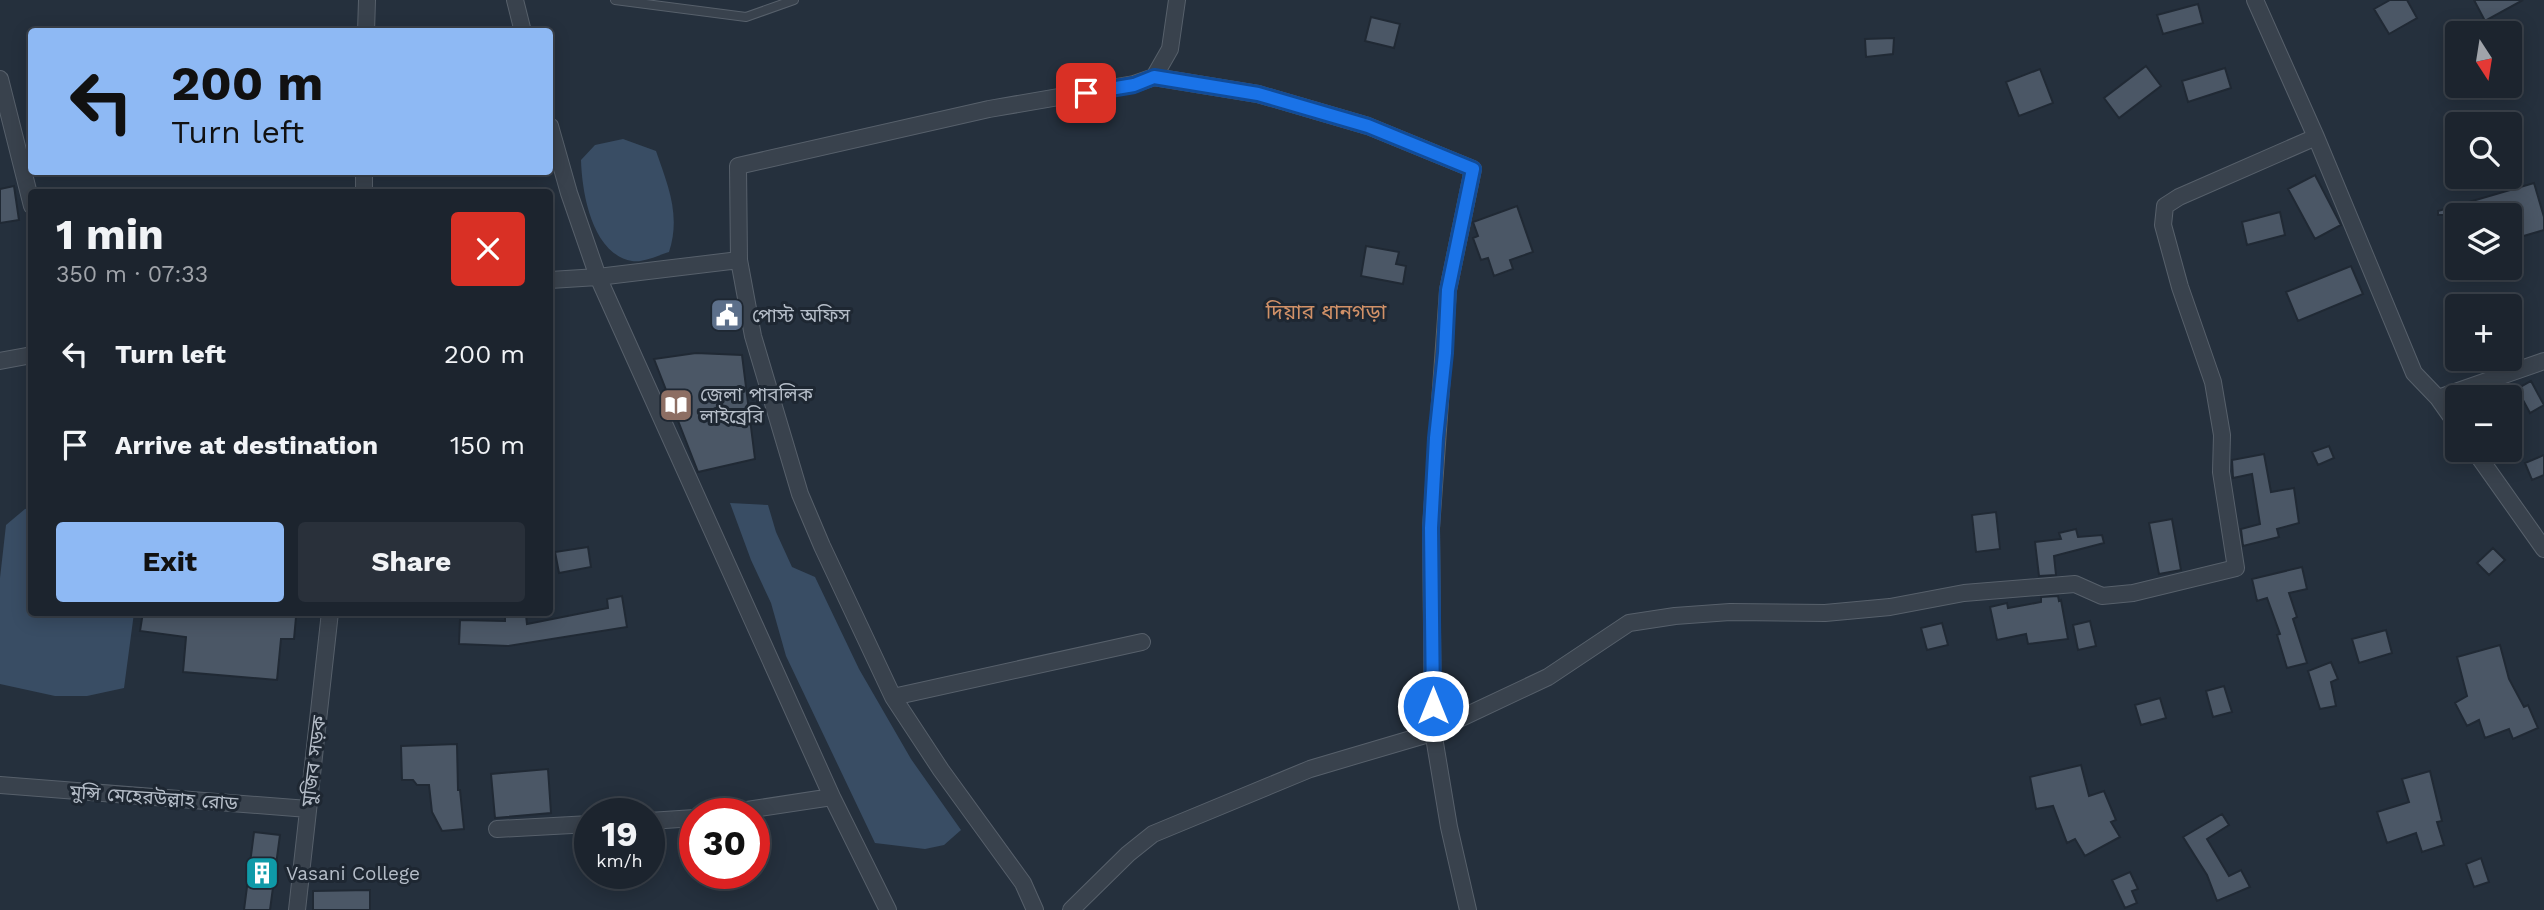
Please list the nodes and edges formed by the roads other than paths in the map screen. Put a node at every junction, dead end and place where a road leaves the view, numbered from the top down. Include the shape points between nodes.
1 (367, 0) edge
2 (615, 0) edge
3 (794, 0) edge
4 (1177, 0) edge
5 (2255, 0) edge
6 (517, 5) edge
7 (366, 28) edge
8 (522, 28) edge
9 (1154, 77) junction
10 (0, 79) edge
11 (553, 136) edge
12 (2316, 137) junction
13 (28, 190) edge
14 (739, 260) junction
15 (598, 277) junction
16 (553, 280) edge
17 (28, 356) edge
18 (0, 361) edge
19 (2544, 361) edge
20 (2438, 398) junction
21 (2445, 408) edge
22 (2482, 462) edge
23 (2544, 549) edge
24 (330, 616) edge
25 (1142, 642) dead end
26 (893, 697) junction
27 (1433, 731) junction
28 (0, 785) edge
29 (832, 797) junction
30 (770, 807) edge
31 (308, 808) junction
32 (574, 825) edge
33 (496, 829) dead end
34 (296, 910) edge
35 (888, 910) edge
36 (1035, 910) edge
37 (1071, 910) edge
38 (1468, 910) edge

1 - 7 street
2 - 3 lane via 746,18
4 - 9 street via 1170,49
5 - 12 street
6 - 8 street
9 - 14 street via 1134,85 989,109 738,166
9 - 27 street via 1258,94 1368,126 1473,169 1448,290 1436,438 1431,528
10 - 13 street
11 - 15 street
12 - 20 street via 2414,373
12 - 27 street via 2165,206 2163,225 2213,382 2236,568 2102,596 2075,584 1964,593 1825,613 1730,612 1629,623 1548,677
14 - 15 street
14 - 26 street via 753,336 800,494
15 - 16 street
15 - 29 street
17 - 18 street
19 - 20 street
20 - 21 street
22 - 23 street
24 - 31 street, মুজিব সড়ক
25 - 26 street
26 - 36 street via 1023,883
27 - 37 street via 1310,769 1153,834
27 - 38 street
28 - 31 street, মুন্সি মেহেরউল্লাহ রোড
29 - 30 street
29 - 35 street
31 - 34 street, মুজিব সড়ক
32 - 33 street

